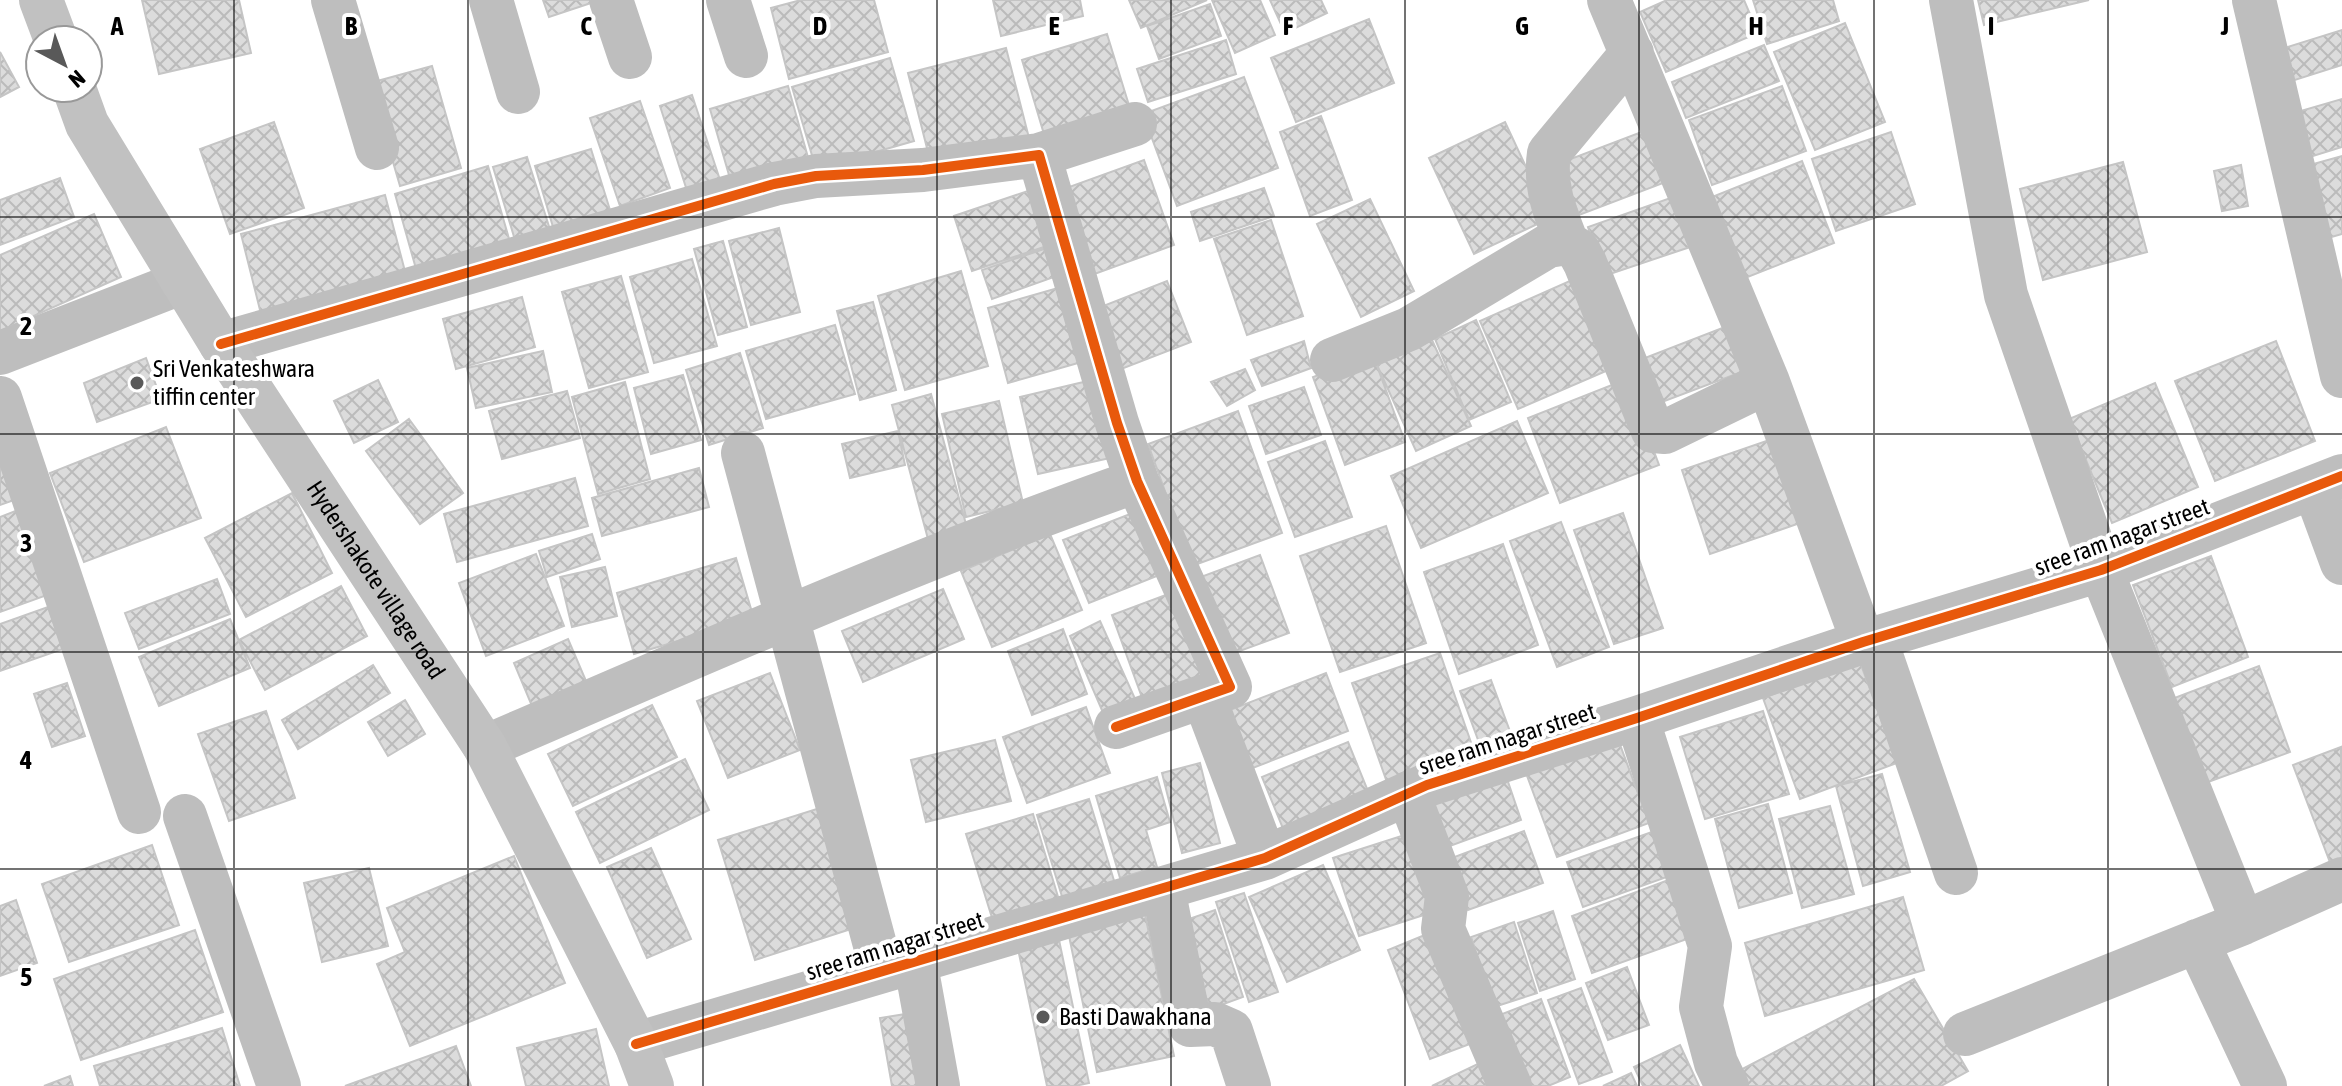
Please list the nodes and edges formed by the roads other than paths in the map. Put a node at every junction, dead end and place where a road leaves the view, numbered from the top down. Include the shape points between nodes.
1 (333, 0) edge
2 (491, 0) edge
3 (611, 0) edge
4 (728, 0) edge
5 (1609, 0) edge
6 (1951, 0) edge
7 (2254, 0) edge
8 (1632, 53) junction
9 (746, 56) dead end
10 (630, 57) dead end
11 (518, 92) dead end
12 (80, 104) edge
13 (1135, 124) dead end
14 (377, 148) dead end
15 (1039, 155) junction
16 (1567, 243) junction
17 (183, 282) junction
18 (221, 344) junction
19 (0, 353) edge
20 (1332, 360) dead end
21 (2342, 376) edge
22 (1768, 382) junction
23 (0, 398) edge
24 (743, 453) dead end
25 (1137, 481) junction
26 (2328, 482) edge
27 (2342, 563) edge
28 (2101, 570) junction
29 (788, 616) junction
30 (1869, 640) junction
31 (1204, 697) junction
32 (1637, 718) junction
33 (1116, 727) dead end
34 (485, 747) junction
35 (1408, 793) junction
36 (139, 812) dead end
37 (185, 816) dead end
38 (1265, 858) junction
39 (1956, 873) dead end
40 (2342, 879) edge
41 (1163, 888) junction
42 (2243, 923) junction
43 (2197, 941) junction
44 (899, 965) junction
45 (1965, 1034) dead end
46 (636, 1044) junction
47 (279, 1086) edge
48 (652, 1086) edge
49 (938, 1086) edge
50 (1249, 1086) edge
51 (1510, 1086) edge
52 (1727, 1086) edge
53 (2265, 1086) edge

1 - 14 street
2 - 11 street
3 - 10 street
4 - 9 street
5 - 8 street
6 - 28 street via 2006,295
7 - 21 street
8 - 16 street via 1549,153 1546,174
8 - 22 street
12 - 17 street, Hydershakote village road
13 - 15 street
15 - 18 street via 774,184
15 - 25 street
16 - 20 street via 1548,246 1409,329
16 - 22 street via 1585,263 1653,431 1665,432
17 - 18 street, Hydershakote village road
17 - 19 street
18 - 34 street, Hydershakote village road
22 - 30 street
23 - 36 street
24 - 29 street
25 - 29 street
25 - 31 street via 1230,687
26 - 27 street
26 - 28 street, sree ram nagar street
28 - 30 street, sree ram nagar street
28 - 42 street
29 - 34 street
29 - 44 street
30 - 32 street, sree ram nagar street
30 - 39 street
31 - 33 street
31 - 38 street
32 - 35 street, sree ram nagar street
32 - 52 street via 1710,946 1701,1007
34 - 46 street, Hydershakote village road
35 - 38 street, sree ram nagar street
35 - 51 street via 1447,896 1443,929
37 - 47 street
38 - 41 street, sree ram nagar street
40 - 42 street
41 - 44 street, sree ram nagar street
41 - 50 street via 1190,1025 1215,1024 1231,1031
42 - 43 street
43 - 45 street
43 - 53 street
44 - 46 street, sree ram nagar street
44 - 49 street
46 - 48 street, Hydershakote village road

